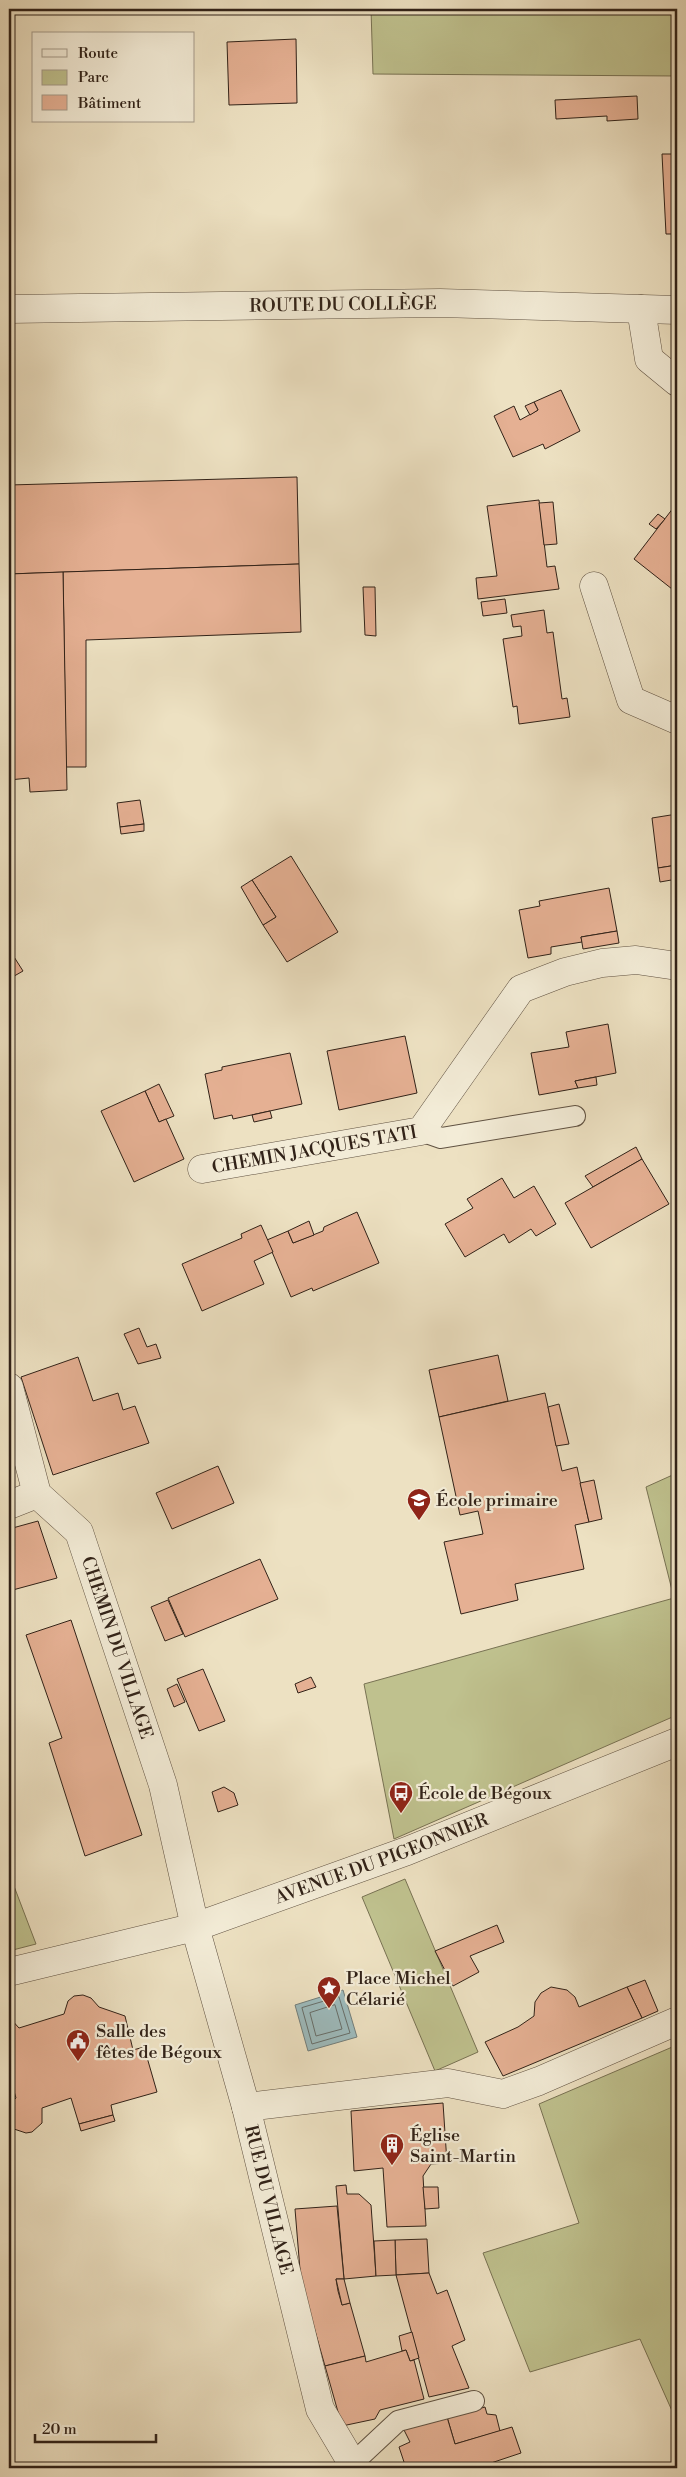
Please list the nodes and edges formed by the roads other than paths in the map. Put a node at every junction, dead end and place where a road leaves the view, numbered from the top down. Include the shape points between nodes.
1 (9, 309) edge
2 (641, 309) junction
3 (677, 310) edge
4 (677, 382) edge
5 (594, 586) dead end
6 (677, 720) edge
7 (677, 966) edge
8 (575, 1116) dead end
9 (421, 1131) junction
10 (202, 1169) dead end
11 (9, 1387) edge
12 (37, 1494) junction
13 (9, 1504) edge
14 (677, 1742) edge
15 (195, 1927) junction
16 (9, 1972) edge
17 (677, 2021) edge
18 (246, 2107) junction
19 (474, 2401) dead end
20 (354, 2466) edge

1 - 2 street, ROUTE DU COLLÈGE via 440,303
2 - 3 street, ROUTE DU COLLÈGE
2 - 4 street via 649,358
5 - 6 street via 631,700
7 - 9 street, CHEMIN JACQUES TATI via 636,960 602,963 565,972 521,989
8 - 9 lane via 441,1138
9 - 10 street, CHEMIN JACQUES TATI
11 - 12 street
12 - 13 street
12 - 15 street, CHEMIN DU VILLAGE via 79,1532 163,1784
14 - 15 street, AVENUE DU PIGEONNIER via 407,1851
15 - 16 street, AVENUE DU PIGEONNIER
15 - 18 street, RUE DU VILLAGE
17 - 18 street via 503,2094 448,2083
18 - 20 street, RUE DU VILLAGE via 320,2409
19 - 20 lane via 398,2421

